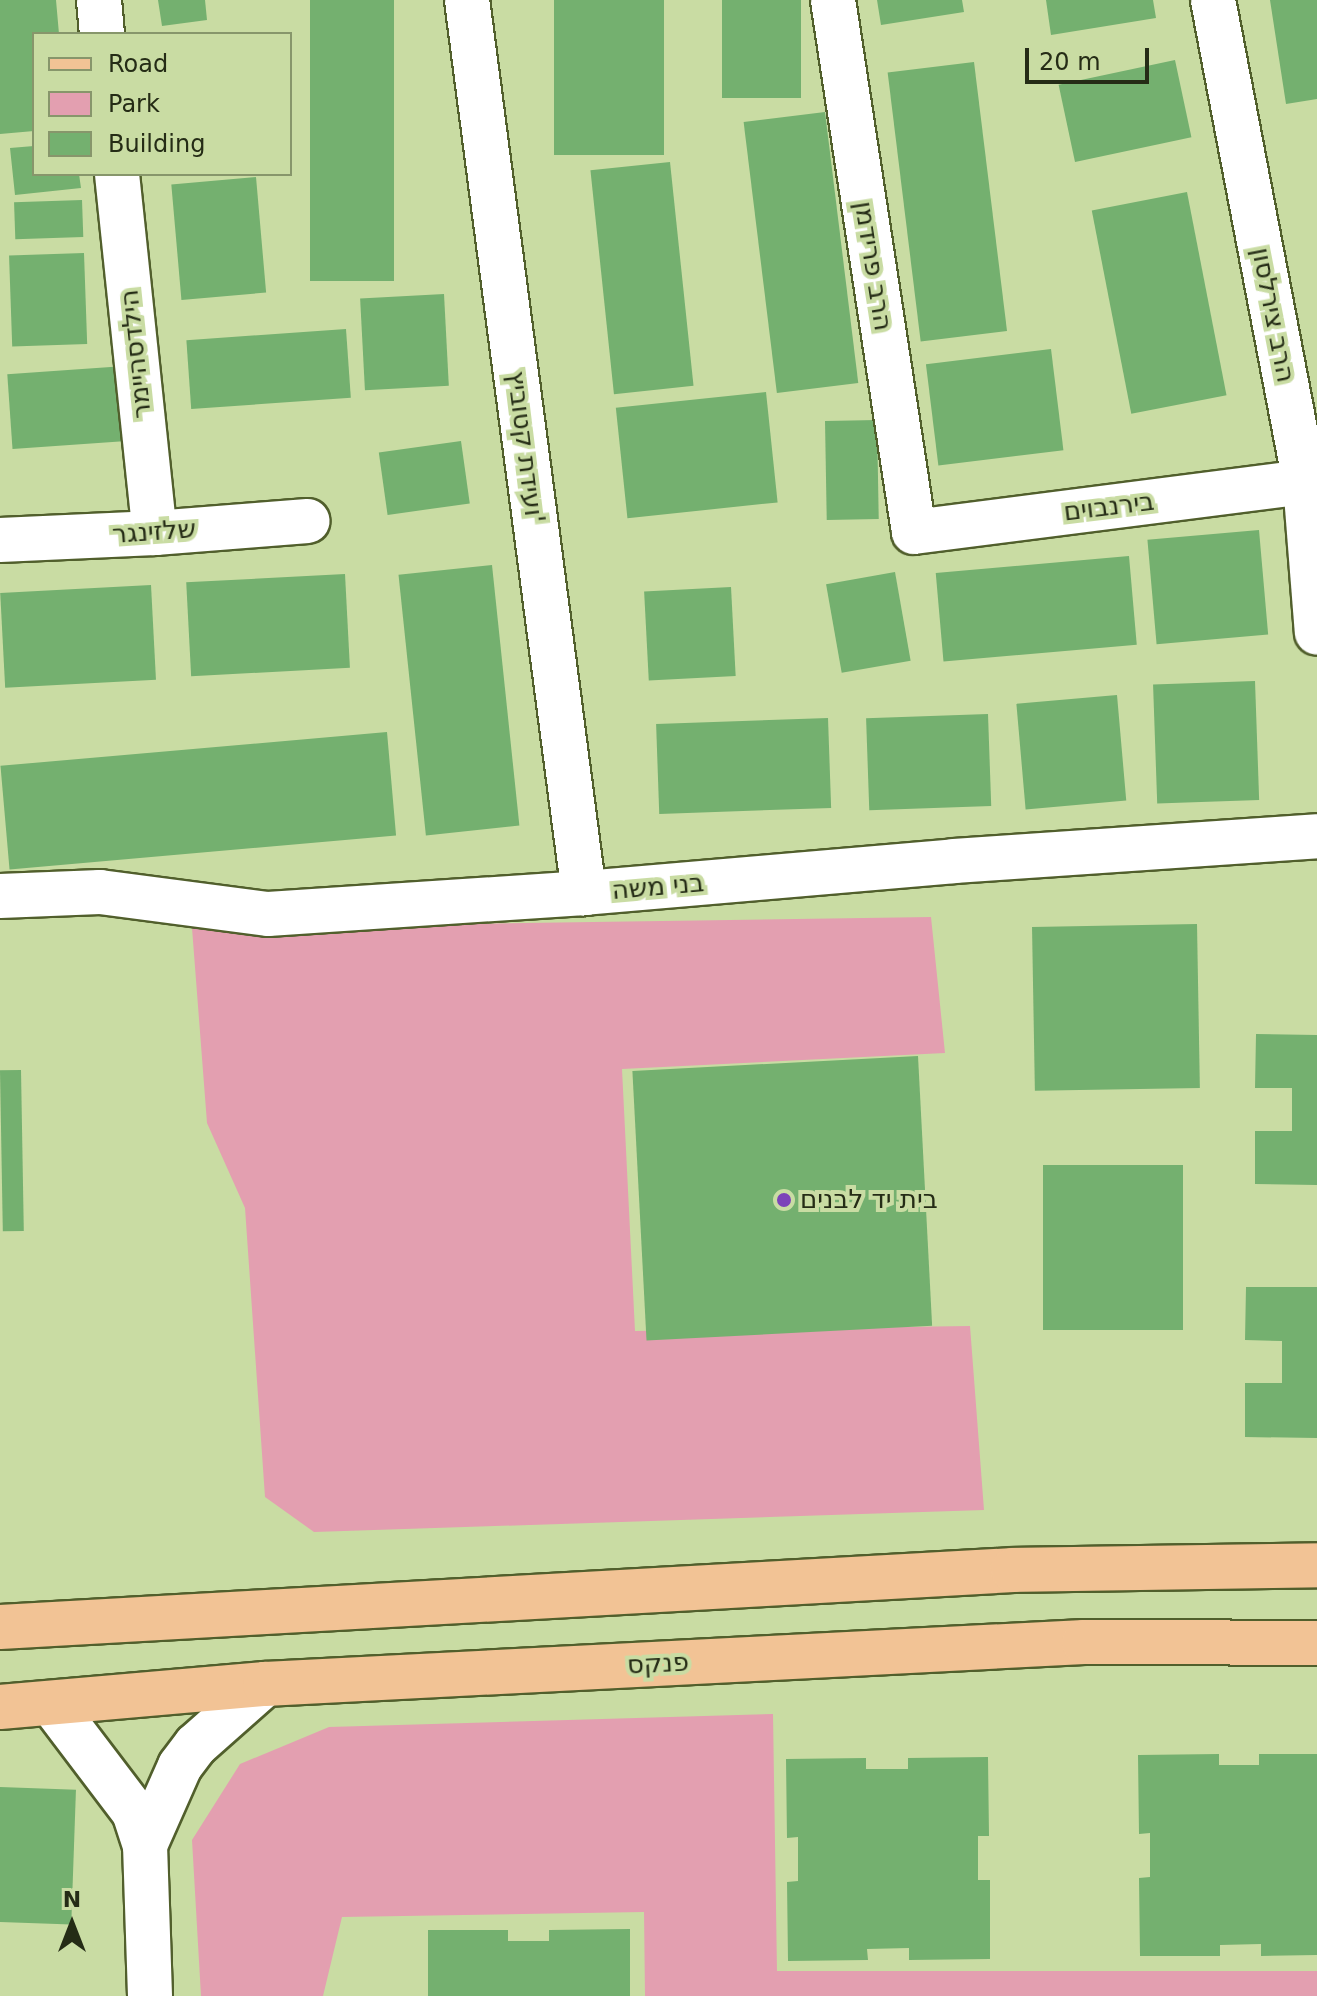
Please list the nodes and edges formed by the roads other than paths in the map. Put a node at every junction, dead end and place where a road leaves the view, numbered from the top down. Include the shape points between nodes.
1 (99, 0) edge
2 (467, 0) edge
3 (833, 0) edge
4 (1213, 0) edge
5 (102, 32) edge
6 (117, 176) edge
7 (1305, 482) junction
8 (308, 521) dead end
9 (914, 532) joint
10 (155, 533) junction
11 (0, 540) edge
12 (1317, 633) edge
13 (1317, 836) edge
14 (584, 893) junction
15 (0, 896) edge
16 (1317, 1565) edge
17 (0, 1627) edge
18 (1317, 1643) edge
19 (265, 1684) junction
20 (52, 1704) junction
21 (0, 1707) edge
22 (145, 1845) junction
23 (150, 1996) edge

1 - 5 street
2 - 14 street, ועידת קטוביץ'
3 - 9 street, הרב פרידמן
4 - 7 street, הרב צירלסון
6 - 10 street, הילדסהיימר
7 - 9 street, בירנבוים
7 - 12 street, הרב צירלסון
8 - 10 street, שלזינגר
10 - 11 street, שלזינגר
13 - 14 street, בני משה
14 - 15 street, בני משה via 268,914 100,892
16 - 17 main road via 1013,1570
18 - 19 main road, פנקס via 1084,1642
19 - 20 main road, פנקס
19 - 22 street via 196,1745 180,1766
20 - 21 main road, פנקס
20 - 22 street via 128,1803
22 - 23 street

